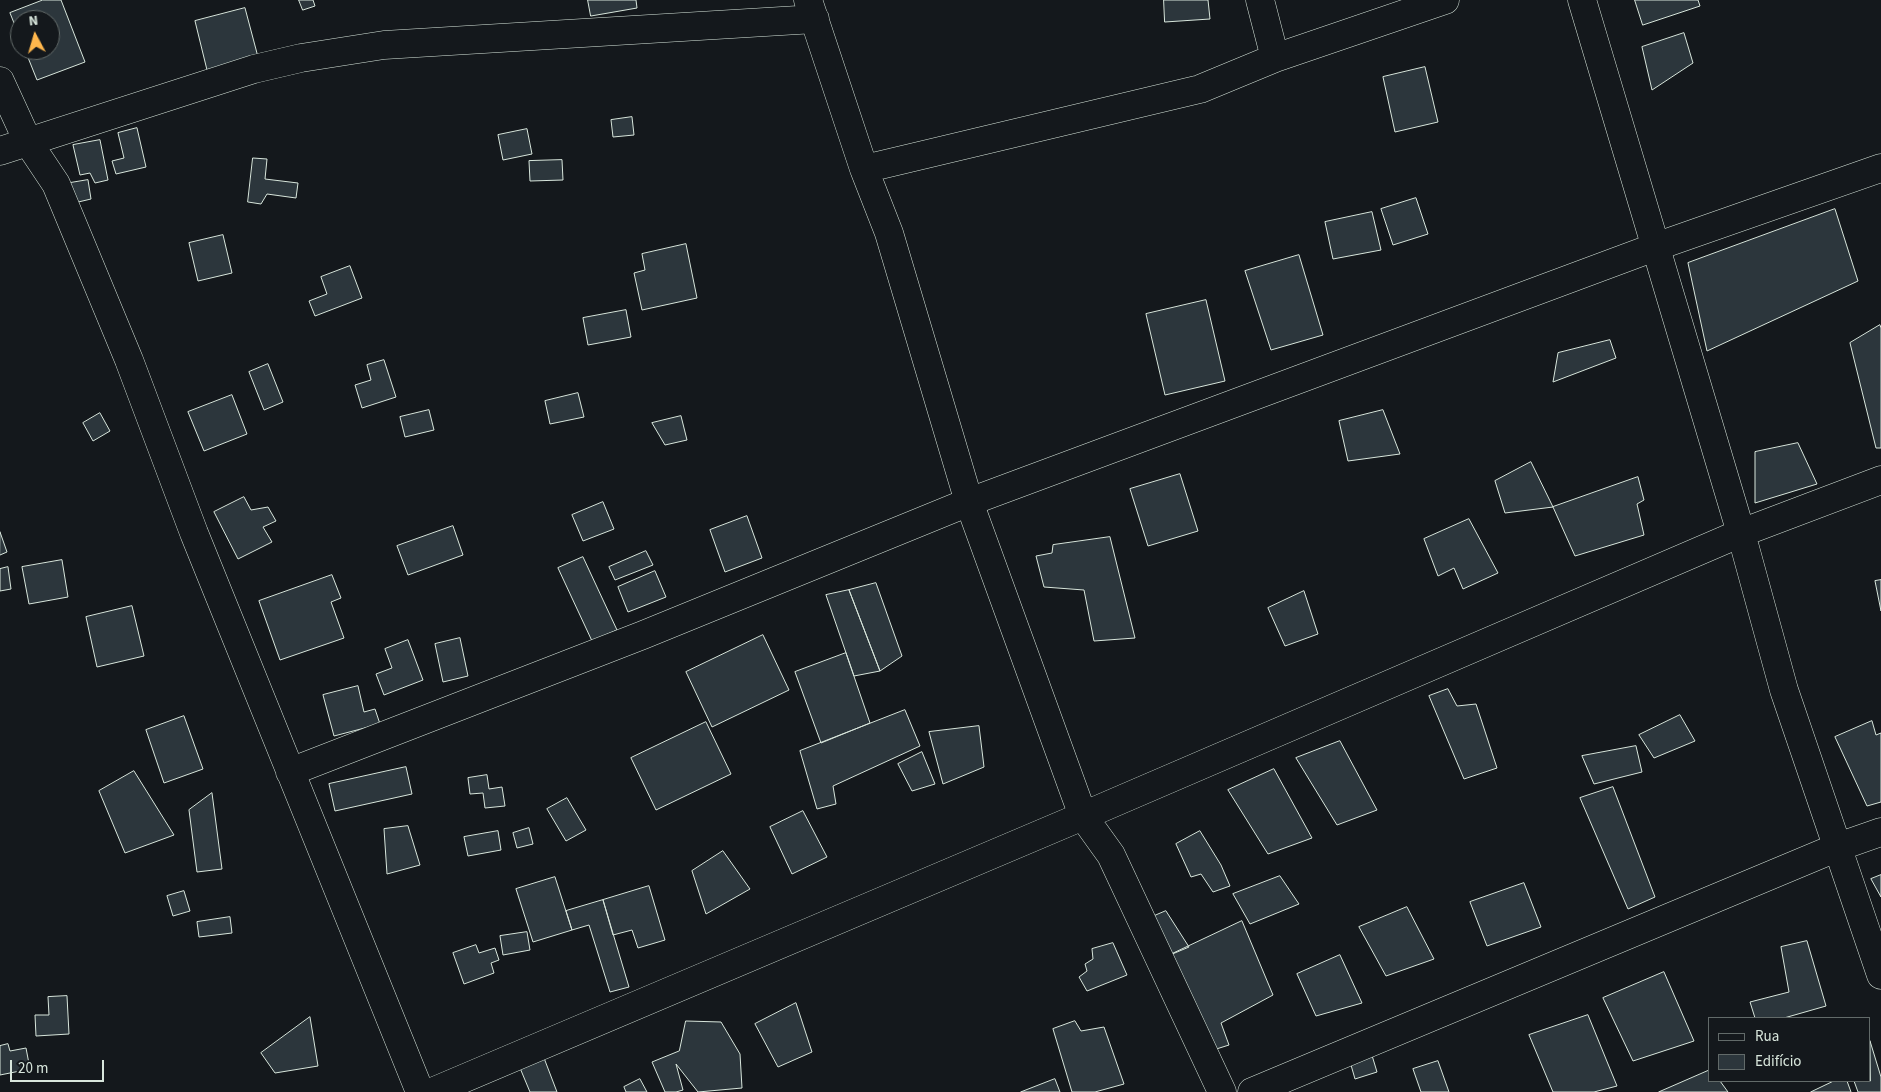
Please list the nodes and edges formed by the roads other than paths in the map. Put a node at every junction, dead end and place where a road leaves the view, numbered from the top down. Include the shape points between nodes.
1 (1260, 0) edge
2 (1445, 0) edge
3 (1582, 0) edge
4 (812, 9) edge
5 (1275, 58) junction
6 (0, 81) edge
7 (28, 142) junction
8 (0, 151) edge
9 (1881, 168) edge
10 (864, 169) junction
11 (1655, 247) junction
12 (1881, 480) edge
13 (969, 502) junction
14 (1741, 533) junction
15 (290, 772) junction
16 (1082, 816) junction
17 (1881, 832) edge
18 (1838, 847) junction
19 (1881, 975) edge
20 (420, 1092) edge
21 (432, 1092) edge
22 (1222, 1092) edge
23 (1252, 1092) edge

1 - 5 street
2 - 5 street
3 - 11 street
4 - 7 street via 384,45 310,56 254,69
4 - 10 street
5 - 10 street via 1200,89
6 - 7 street
7 - 8 street
7 - 15 street via 56,184 118,333
9 - 11 street
10 - 13 street via 904,278
11 - 13 street
11 - 14 street
12 - 14 street
13 - 15 street via 643,635
13 - 16 street
14 - 16 street
14 - 18 street via 1784,690
15 - 20 street
16 - 21 street
16 - 22 street via 1111,854
17 - 18 street
18 - 19 street
18 - 23 street

